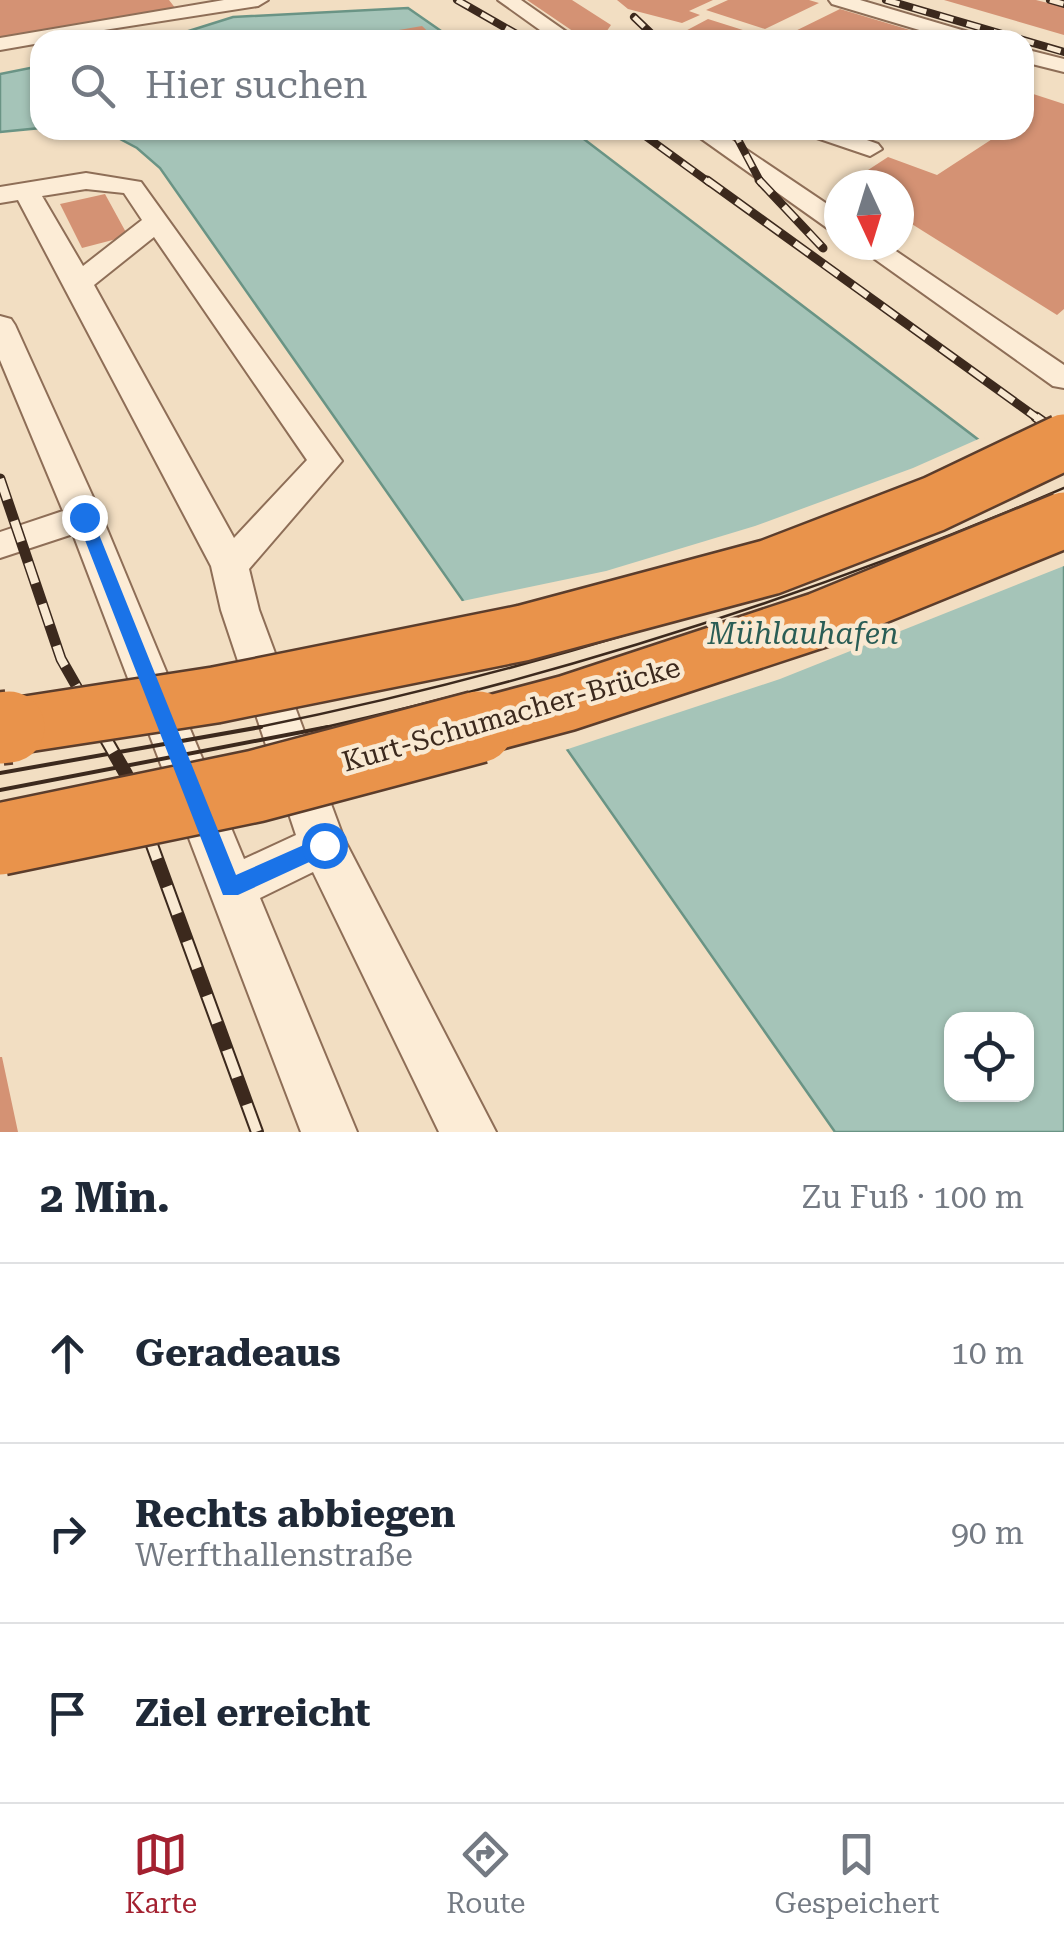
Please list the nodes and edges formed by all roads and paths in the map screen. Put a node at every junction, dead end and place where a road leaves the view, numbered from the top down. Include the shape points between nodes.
1 (258, 0) edge
2 (508, 0) edge
3 (839, 0) edge
4 (82, 30) edge
5 (553, 30) edge
6 (940, 30) edge
7 (30, 39) edge
8 (0, 44) edge
9 (1034, 57) edge
10 (1064, 66) edge
11 (717, 140) edge
12 (844, 140) edge
13 (870, 149) dead end
14 (13, 193) edge
15 (824, 214) edge
16 (155, 223) junction
17 (891, 260) edge
18 (79, 283) junction
19 (0, 325) edge
20 (1063, 378) edge
21 (1064, 442) edge
22 (84, 517) junction
23 (1064, 520) edge
24 (0, 545) edge
25 (230, 566) junction
26 (0, 728) edge
27 (0, 839) edge
28 (324, 845) junction
29 (230, 888) junction
30 (329, 1132) edge
31 (468, 1132) edge

1 - 4 street
2 - 5 street
3 - 6 street
7 - 8 street
9 - 10 street
11 - 15 street
12 - 13 street
14 - 16 street via 111,182 132,187
14 - 18 street
16 - 18 street
16 - 25 street via 326,461
17 - 20 street
18 - 25 street
19 - 22 street
21 - 26 highway, bridge via 934,504 770,567 523,633 234,692
22 - 24 street
22 - 29 street
23 - 27 highway, Kurt-Schumacher-Brücke, bridge via 820,620 567,703 256,786
25 - 28 street
28 - 29 street
28 - 31 street
29 - 30 street

